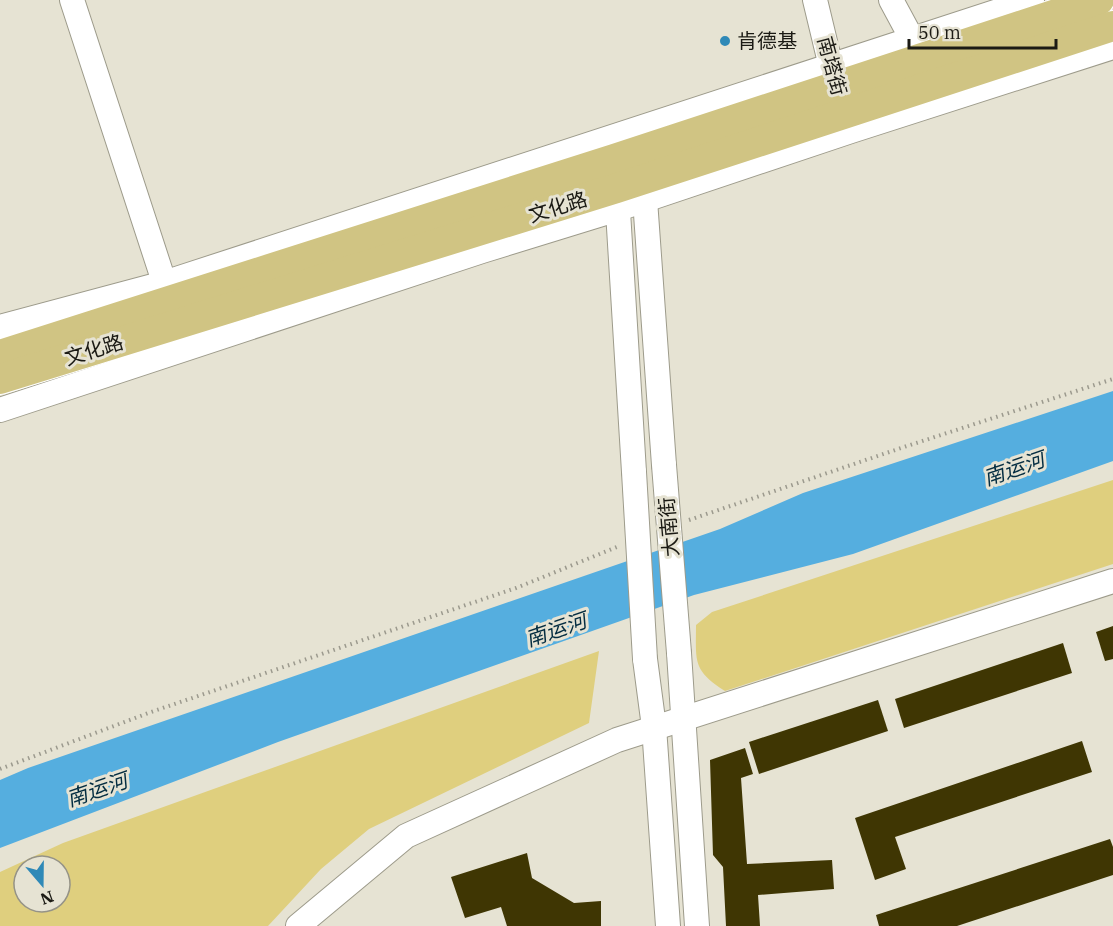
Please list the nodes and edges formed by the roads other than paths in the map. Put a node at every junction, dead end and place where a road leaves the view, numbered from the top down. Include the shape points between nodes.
1 (72, 0) edge
2 (815, 0) edge
3 (891, 0) edge
4 (1032, 0) edge
5 (1099, 0) edge
6 (1113, 26) edge
7 (1113, 47) edge
8 (923, 72) junction
9 (841, 99) junction
10 (625, 143) junction
11 (631, 194) junction
12 (478, 242) junction
13 (167, 292) junction
14 (0, 327) edge
15 (0, 355) edge
16 (0, 379) edge
17 (0, 410) edge
18 (1113, 581) edge
19 (684, 718) junction
20 (654, 727) junction
21 (298, 926) edge
22 (668, 926) edge
23 (697, 926) edge

1 - 13 street
2 - 9 street, 南塔街
3 - 8 street
4 - 8 street
5 - 8 main road, 文化路
6 - 8 main road, 文化路
7 - 8 street
8 - 9 main road, 文化路
8 - 9 street
9 - 10 main road, 文化路
9 - 11 main road, 文化路
10 - 11 street, 大南街
10 - 13 main road, 文化路
11 - 12 main road, 文化路
11 - 19 street, 大南街, bridge via 664,465
11 - 20 street, 大南街, bridge via 634,472 645,659
12 - 16 main road, 文化路
12 - 17 street
13 - 14 street
13 - 15 main road, 文化路
18 - 19 street
19 - 20 street
19 - 23 street, 大南街
20 - 21 street via 406,836
20 - 22 street, 大南街

